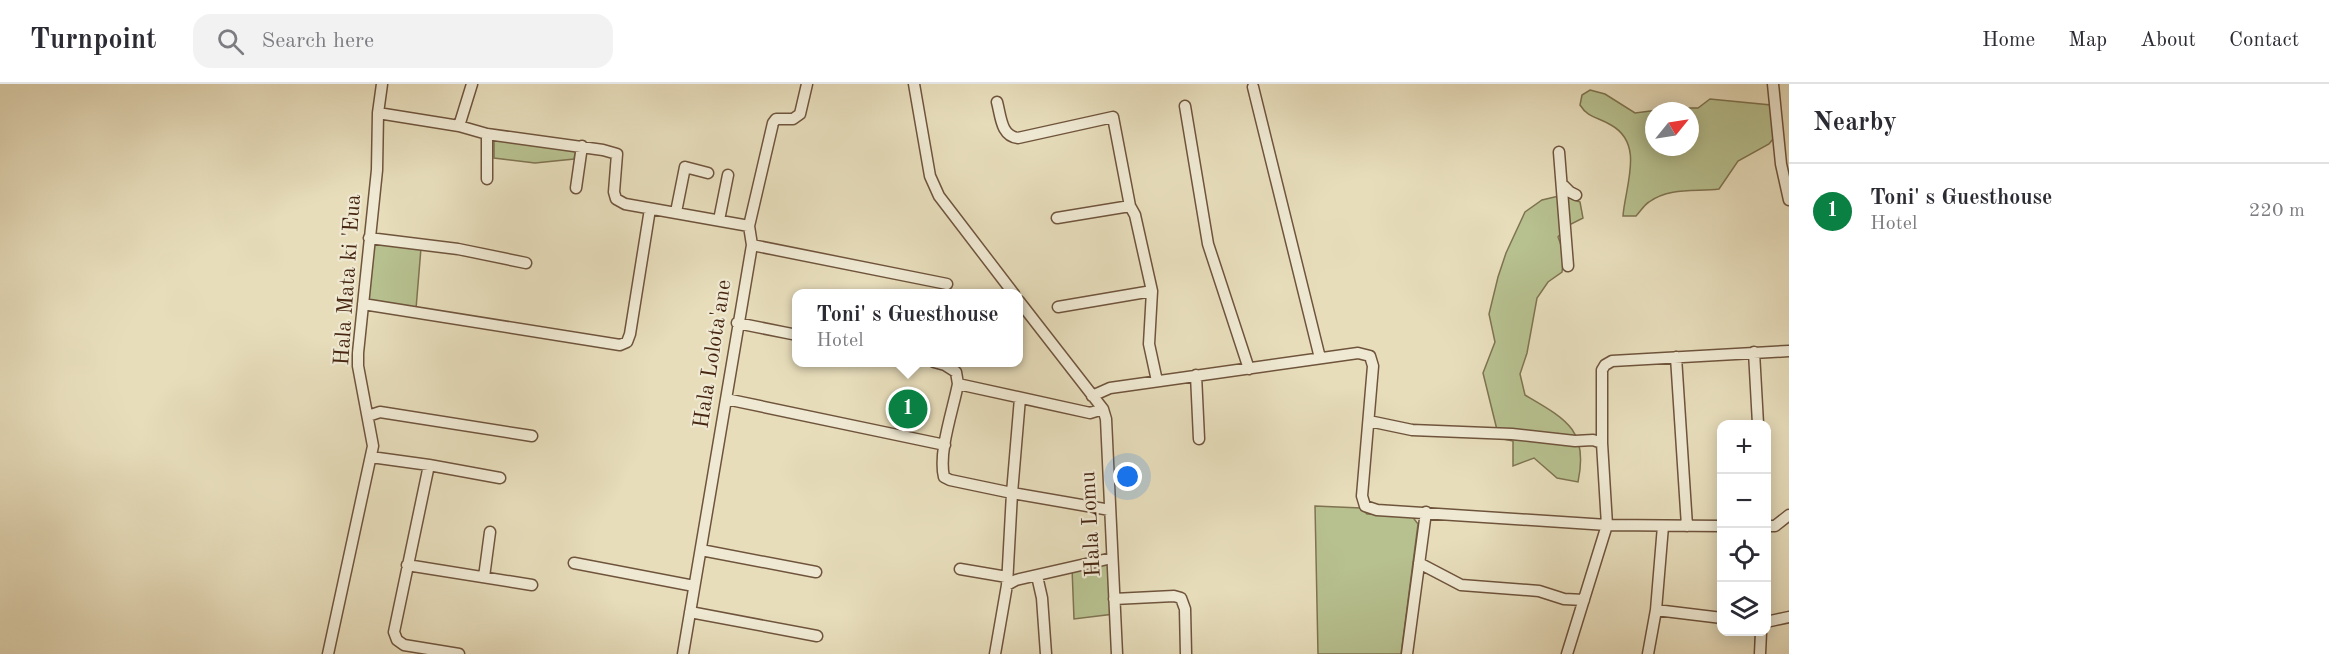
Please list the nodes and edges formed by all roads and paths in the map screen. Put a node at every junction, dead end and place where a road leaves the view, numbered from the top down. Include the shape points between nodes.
1 (382, 84) edge
2 (472, 84) edge
3 (807, 84) edge
4 (914, 84) edge
5 (1773, 84) edge
6 (1253, 87) dead end
7 (998, 102) dead end
8 (1185, 106) dead end
9 (378, 113) junction
10 (459, 126) junction
11 (487, 134) junction
12 (582, 146) junction
13 (1784, 147) edge
14 (1559, 152) dead end
15 (708, 172) dead end
16 (728, 175) dead end
17 (487, 179) dead end
18 (1562, 184) junction
19 (576, 188) dead end
20 (1576, 195) dead end
21 (1789, 199) edge
22 (1130, 206) junction
23 (650, 209) junction
24 (676, 212) junction
25 (1058, 218) dead end
26 (719, 220) junction
27 (749, 226) junction
28 (369, 238) junction
29 (752, 244) junction
30 (526, 263) dead end
31 (1568, 266) dead end
32 (947, 284) dead end
33 (1010, 289) edge
34 (1152, 291) junction
35 (363, 304) junction
36 (1023, 306) edge
37 (1058, 307) dead end
38 (737, 323) junction
39 (792, 334) edge
40 (1789, 351) edge
41 (1754, 352) junction
42 (1676, 357) junction
43 (1320, 358) junction
44 (948, 367) edge
45 (1249, 369) junction
46 (1196, 375) junction
47 (1157, 381) junction
48 (958, 384) junction
49 (1092, 396) junction
50 (1020, 398) junction
51 (726, 399) junction
52 (1103, 409) junction
53 (368, 416) junction
54 (1758, 420) edge
55 (1369, 421) junction
56 (532, 436) dead end
57 (1199, 439) dead end
58 (1602, 443) junction
59 (945, 445) junction
60 (371, 457) junction
61 (429, 465) junction
62 (500, 478) dead end
63 (1012, 493) junction
64 (1110, 510) junction
65 (1426, 512) junction
66 (1789, 515) edge
67 (1607, 525) junction
68 (1663, 526) junction
69 (1687, 526) junction
70 (1717, 526) edge
71 (1771, 526) edge
72 (490, 531) dead end
73 (701, 550) junction
74 (1112, 558) junction
75 (574, 563) dead end
76 (1419, 563) junction
77 (407, 565) junction
78 (960, 569) dead end
79 (816, 572) dead end
80 (1037, 576) junction
81 (484, 577) junction
82 (1007, 581) junction
83 (532, 585) dead end
84 (694, 586) junction
85 (1114, 599) junction
86 (1584, 600) junction
87 (1656, 610) junction
88 (690, 612) junction
89 (1717, 617) edge
90 (1789, 617) edge
91 (1771, 621) edge
92 (818, 636) dead end
93 (1761, 636) edge
94 (412, 650) edge
95 (328, 654) edge
96 (459, 654) edge
97 (684, 654) edge
98 (995, 654) edge
99 (1046, 654) edge
100 (1117, 654) edge
101 (1186, 654) edge
102 (1407, 654) edge
103 (1567, 654) edge
104 (1648, 654) edge
105 (1760, 654) edge

1 - 9 street, Hala Mata ki 'Eua
2 - 10 street
3 - 27 street, Hala Lolota'ane via 800,114 773,123
4 - 33 street via 930,176 939,196
5 - 13 street
6 - 43 street
7 - 22 street via 1010,137 1113,117
8 - 45 street via 1208,244
9 - 10 street
9 - 28 street, Hala Mata ki 'Eua
10 - 11 street
11 - 12 street
11 - 17 street
12 - 19 street
12 - 23 street via 617,154 616,199
13 - 21 street
14 - 18 street
15 - 24 street via 685,167
16 - 26 street
18 - 20 street
18 - 31 street
22 - 25 street
22 - 34 street via 1136,215
23 - 24 street
23 - 35 street via 630,334 627,342 620,345
24 - 26 street
26 - 27 street
27 - 29 street, Hala Lolota'ane
28 - 30 street via 458,249
28 - 35 street, Hala Mata ki 'Eua
29 - 32 street
29 - 38 street, Hala Lolota'ane
34 - 37 street
34 - 47 street via 1149,344
35 - 53 street, Hala Mata ki 'Eua via 358,366
36 - 49 street
38 - 39 street
38 - 51 street, Hala Lolota'ane
40 - 41 street
41 - 42 street
41 - 54 street
42 - 58 street via 1605,364
42 - 69 street
43 - 45 street
43 - 55 street via 1358,352 1370,356 1373,366
44 - 48 street via 956,372
45 - 46 street
46 - 47 street
46 - 57 street
47 - 49 street via 1110,388
48 - 50 street
48 - 59 street
49 - 52 street
50 - 52 street via 1090,413
50 - 63 street
51 - 59 street
51 - 73 street, Hala Lolota'ane
52 - 64 street, Hala Lomu
53 - 56 street via 380,412
53 - 60 street, Hala Mata ki 'Eua
55 - 58 street via 1412,430
55 - 65 street via 1362,496 1365,506
58 - 67 street
59 - 63 street via 944,477
60 - 61 street
60 - 95 street, Hala Mata ki 'Eua
61 - 62 street
61 - 77 street
63 - 64 street
63 - 82 street
64 - 74 street, Hala Lomu
65 - 67 street
65 - 76 street
66 - 71 street
67 - 68 street
67 - 86 street
68 - 69 street
68 - 87 street
69 - 70 street
72 - 81 street
73 - 79 street
73 - 84 street, Hala Lolota'ane
74 - 80 street
74 - 85 street, Hala Lomu
75 - 84 street
76 - 86 street via 1461,585 1539,591
76 - 102 street
77 - 81 street
77 - 94 street via 393,632 397,640
78 - 82 street
80 - 82 street
80 - 99 street
81 - 83 street
82 - 98 street
84 - 88 street, Hala Lolota'ane
85 - 100 street, Hala Lomu
85 - 101 street via 1181,598 1185,609
86 - 103 street
87 - 89 street
87 - 104 street
88 - 92 street
88 - 97 street, Hala Lolota'ane
90 - 91 street
93 - 105 street
94 - 96 street

